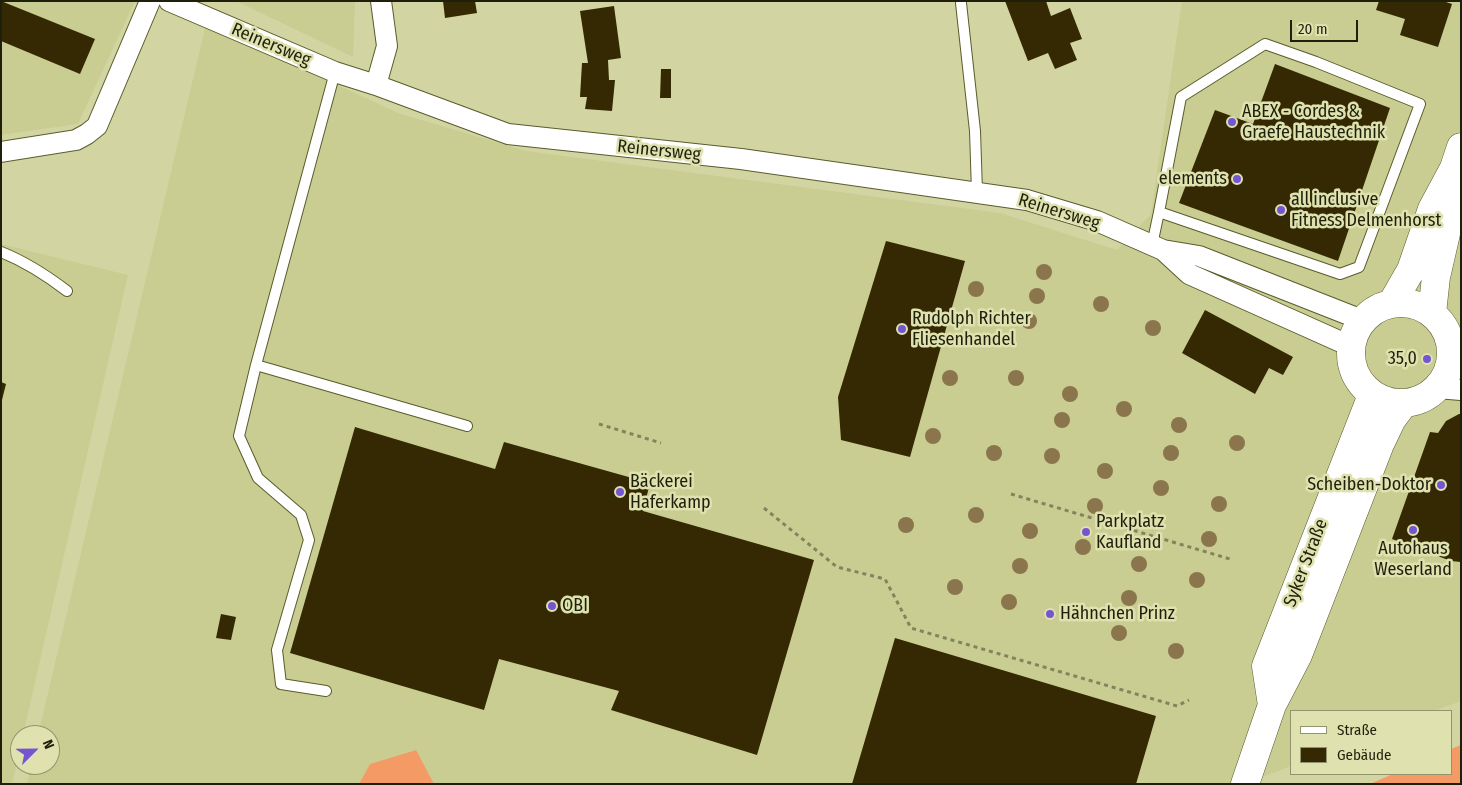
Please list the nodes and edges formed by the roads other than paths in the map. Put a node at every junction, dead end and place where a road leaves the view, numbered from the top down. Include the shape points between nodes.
1 (150, 1) edge
2 (169, 1) edge
3 (380, 1) edge
4 (961, 3) dead end
5 (335, 72) junction
6 (376, 85) junction
7 (1, 152) edge
8 (1457, 157) edge
9 (977, 192) junction
10 (1159, 212) junction
11 (1157, 247) junction
12 (1, 252) edge
13 (67, 291) dead end
14 (1392, 302) junction
15 (1432, 313) junction
16 (1362, 320) junction
17 (1350, 346) junction
18 (1456, 350) edge
19 (256, 366) junction
20 (1449, 389) edge
21 (1372, 395) junction
22 (1404, 403) junction
23 (467, 426) dead end
24 (326, 692) dead end
25 (1272, 705) junction
26 (1245, 784) edge

1 - 7 street via 97,126 76,140
2 - 5 street, Reinersweg
3 - 6 street via 387,46
4 - 9 lane via 975,131
5 - 6 street, Reinersweg
5 - 19 lane
6 - 9 street, Reinersweg via 508,134 741,159
8 - 14 main road via 1432,209 1411,270
8 - 15 main road
9 - 11 street, Reinersweg via 1050,206 1097,221
10 - 10 lane via 1340,274 1359,266 1420,104 1265,44 1181,98
10 - 11 lane
11 - 16 street, Reinersweg via 1199,256
11 - 17 street, Reinersweg via 1189,274
12 - 13 lane via 39,270
14 - 15 main road via 1406,302
14 - 16 main road via 1375,308
15 - 18 main road via 1445,328
16 - 17 main road
17 - 21 main road via 1354,374
18 - 20 main road via 1446,376
19 - 23 lane
19 - 24 lane via 239,436 258,478 301,515 309,540 277,650 281,684
20 - 22 main road
21 - 22 main road via 1392,403
21 - 25 main road, Syker Straße via 1266,666
22 - 25 main road, Syker Straße via 1380,444 1298,655
25 - 26 main road, Syker Straße

